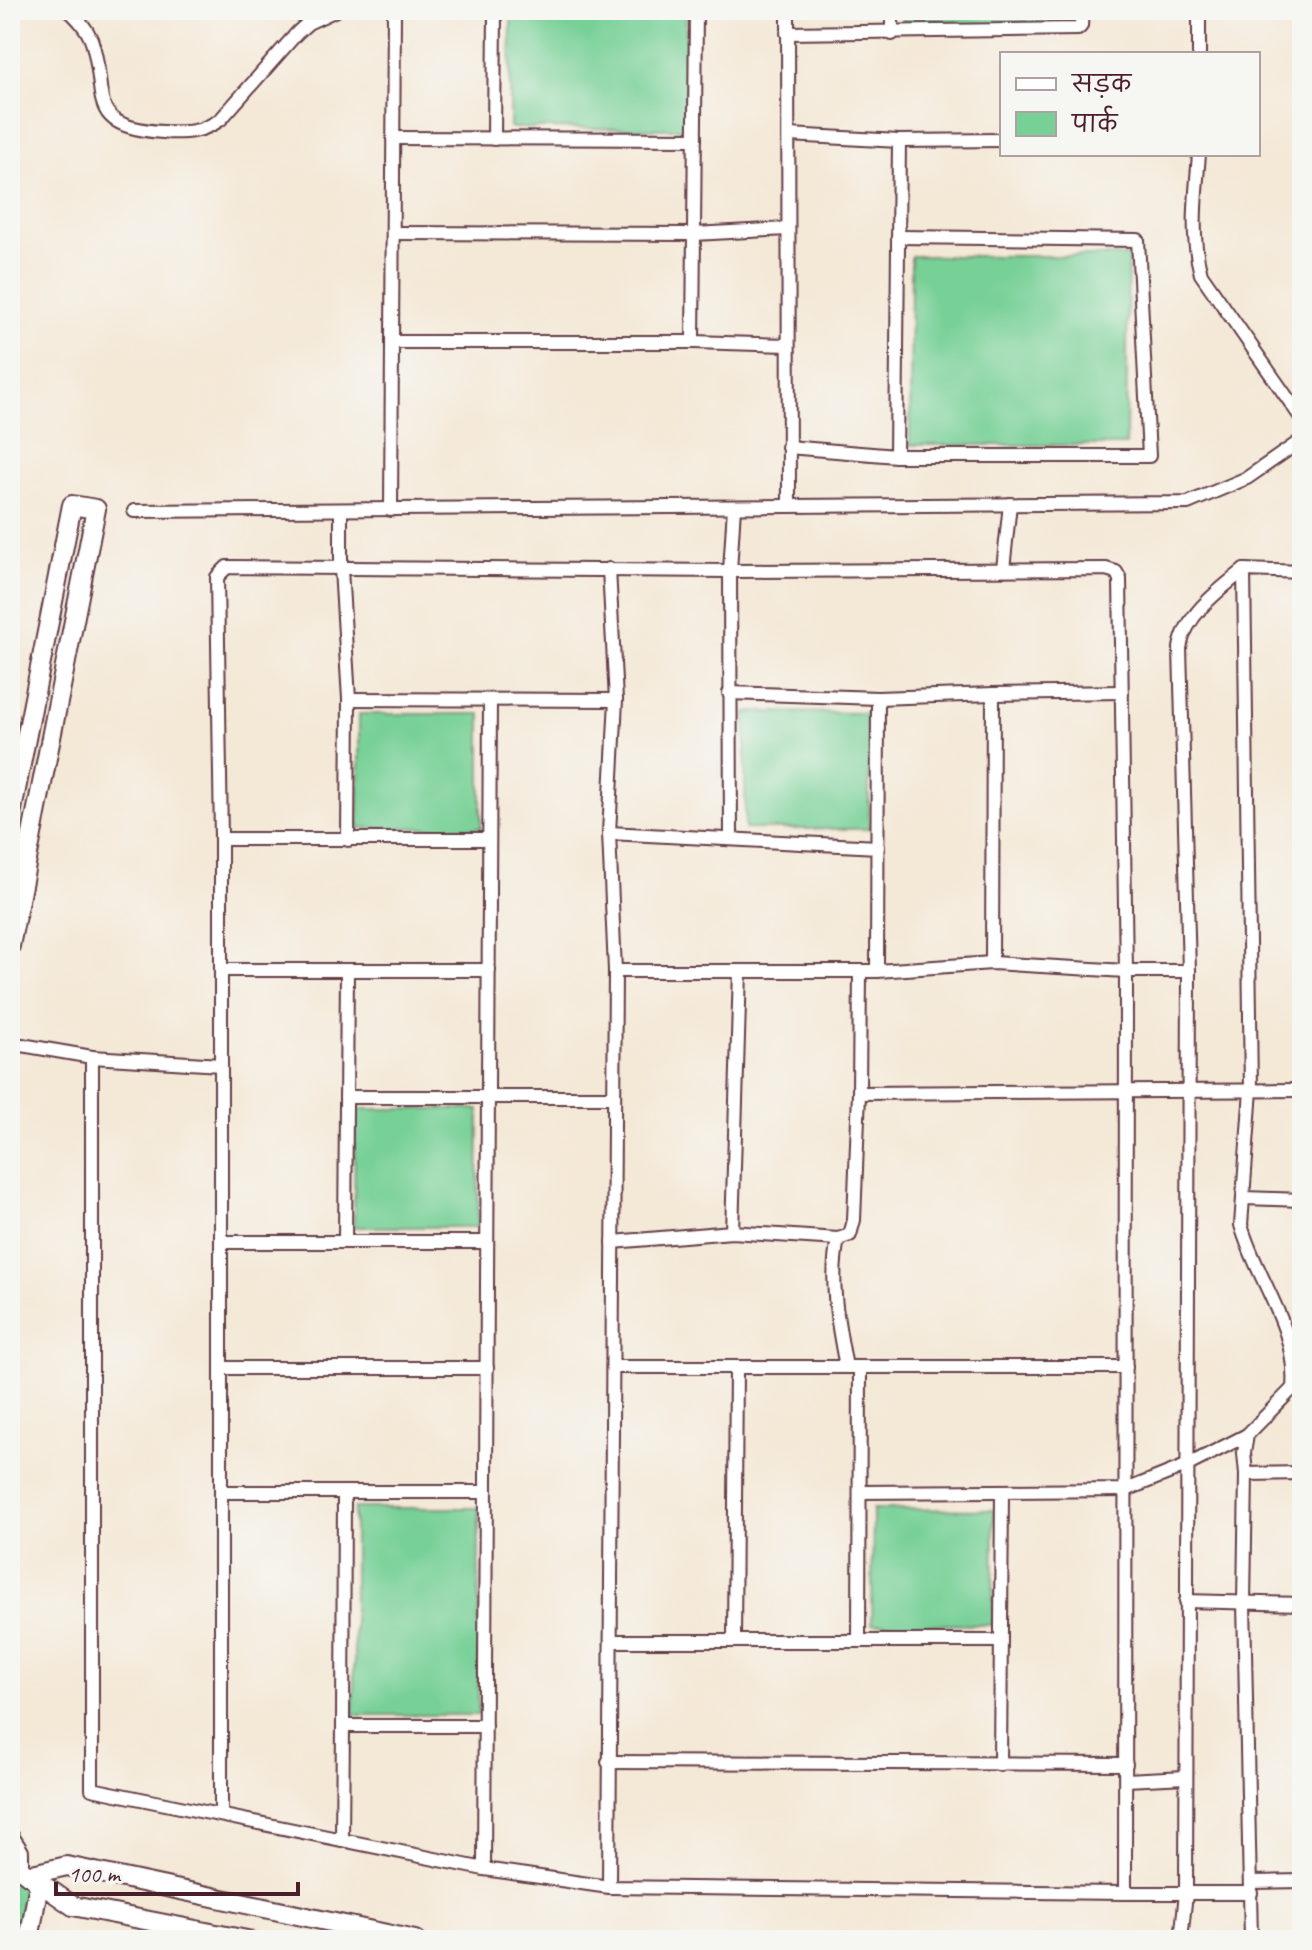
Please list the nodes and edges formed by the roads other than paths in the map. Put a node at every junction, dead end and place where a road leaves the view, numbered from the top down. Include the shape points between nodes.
1 (69, 10) edge
2 (336, 10) edge
3 (394, 10) edge
4 (495, 10) edge
5 (696, 10) edge
6 (788, 10) edge
7 (892, 10) edge
8 (1082, 10) edge
9 (1199, 10) edge
10 (787, 33) junction
11 (892, 34) junction
12 (1199, 52) edge
13 (789, 135) junction
14 (393, 138) junction
15 (494, 139) junction
16 (695, 139) junction
17 (1000, 140) edge
18 (899, 141) junction
19 (1199, 156) edge
20 (788, 229) junction
21 (393, 233) junction
22 (694, 234) junction
23 (898, 237) junction
24 (392, 342) junction
25 (693, 342) junction
26 (788, 345) junction
27 (1302, 419) edge
28 (1302, 440) edge
29 (788, 447) junction
30 (896, 456) junction
31 (1010, 504) junction
32 (789, 506) junction
33 (734, 507) junction
34 (341, 510) junction
35 (391, 510) junction
36 (134, 511) dead end
37 (341, 569) junction
38 (609, 569) junction
39 (1003, 569) junction
40 (1244, 570) junction
41 (730, 571) junction
42 (1302, 572) edge
43 (1122, 692) junction
44 (729, 693) junction
45 (993, 694) junction
46 (878, 698) junction
47 (349, 699) junction
48 (490, 700) junction
49 (616, 700) junction
50 (10, 820) edge
51 (609, 833) junction
52 (221, 839) junction
53 (489, 839) junction
54 (731, 839) junction
55 (348, 840) junction
56 (878, 847) junction
57 (10, 946) edge
58 (992, 963) junction
59 (221, 970) junction
60 (347, 970) junction
61 (489, 970) junction
62 (615, 971) junction
63 (740, 971) junction
64 (860, 971) junction
65 (877, 971) junction
66 (1126, 971) junction
67 (1189, 971) junction
68 (10, 1043) edge
69 (92, 1057) junction
70 (221, 1065) junction
71 (1189, 1090) junction
72 (1251, 1090) junction
73 (1302, 1090) edge
74 (1126, 1091) junction
75 (859, 1093) junction
76 (346, 1097) junction
77 (488, 1097) junction
78 (614, 1097) junction
79 (1243, 1198) junction
80 (1302, 1200) edge
81 (732, 1232) junction
82 (838, 1239) junction
83 (221, 1242) junction
84 (345, 1242) junction
85 (487, 1242) junction
86 (613, 1242) junction
87 (613, 1367) junction
88 (736, 1367) junction
89 (846, 1367) junction
90 (860, 1367) junction
91 (1126, 1367) junction
92 (221, 1368) junction
93 (487, 1368) junction
94 (1247, 1435) junction
95 (1186, 1466) junction
96 (1302, 1473) edge
97 (1246, 1474) junction
98 (1126, 1490) junction
99 (1002, 1491) junction
100 (221, 1492) junction
101 (344, 1492) junction
102 (486, 1492) junction
103 (860, 1492) junction
104 (1186, 1601) junction
105 (1244, 1603) junction
106 (1302, 1604) edge
107 (612, 1641) junction
108 (734, 1641) junction
109 (859, 1641) junction
110 (1001, 1641) junction
111 (343, 1726) junction
112 (485, 1726) junction
113 (608, 1762) junction
114 (1126, 1764) junction
115 (1000, 1765) junction
116 (1186, 1777) junction
117 (1126, 1780) junction
118 (221, 1815) junction
119 (10, 1838) edge
120 (342, 1840) junction
121 (484, 1869) junction
122 (24, 1872) edge
123 (1302, 1881) edge
124 (609, 1887) junction
125 (1251, 1887) junction
126 (1125, 1893) junction
127 (1186, 1893) junction
128 (29, 1940) edge
129 (247, 1940) edge
130 (415, 1940) edge
131 (1181, 1940) edge
132 (1251, 1940) edge

1 - 2 street via 91,39 106,112 118,123 144,131 189,133 221,119 297,33
3 - 14 street
4 - 15 street
5 - 16 street
6 - 10 street
7 - 11 street
8 - 11 street via 1078,29
9 - 12 street
10 - 11 street
10 - 13 street
13 - 18 street
13 - 20 street
14 - 15 street
14 - 21 street
15 - 16 street
16 - 22 street
17 - 18 street
18 - 23 street
19 - 27 street via 1194,230 1201,274
20 - 22 street
20 - 26 street
21 - 22 street
21 - 24 street
22 - 25 street
23 - 30 street
23 - 30 street via 1138,240 1149,456
24 - 25 street
24 - 35 street
25 - 26 street
26 - 29 street
28 - 31 street via 1247,478 1188,503
29 - 30 street
29 - 32 street
31 - 32 street
31 - 39 street
32 - 33 street
33 - 35 street
33 - 41 street
34 - 35 street
34 - 36 street
34 - 37 street
37 - 38 street
37 - 47 street
37 - 52 street via 227,567 217,577
38 - 41 street
38 - 49 street
39 - 41 street
39 - 43 street via 1116,572
40 - 42 street
40 - 67 street via 1182,633
40 - 72 street
41 - 44 street
43 - 45 street
43 - 66 street
44 - 46 street
44 - 54 street
45 - 46 street
45 - 58 street
46 - 56 street
47 - 48 street
47 - 55 street
48 - 49 street
48 - 53 street
49 - 51 street
50 - 57 street via 72,505 96,509
51 - 54 street
51 - 62 street
52 - 55 street
52 - 59 street
53 - 55 street
53 - 61 street
54 - 56 street
56 - 65 street
58 - 65 street
58 - 66 street
59 - 60 street
59 - 70 street
60 - 61 street
60 - 76 street
61 - 77 street
62 - 63 street
62 - 78 street
63 - 64 street
63 - 81 street
64 - 65 street
64 - 75 street
66 - 67 street
66 - 74 street
67 - 71 street
68 - 69 street
69 - 70 street
69 - 118 street via 92,1789
70 - 83 street
71 - 72 street
71 - 74 street
71 - 95 street
72 - 73 street
72 - 79 street
74 - 75 street
74 - 91 street
75 - 82 street via 854,1220 850,1235
76 - 77 street
76 - 84 street
77 - 78 street
77 - 85 street
78 - 86 street
79 - 80 street
79 - 94 street via 1246,1244 1281,1318 1295,1367 1293,1388
81 - 82 street
81 - 86 street
82 - 89 street via 833,1299
83 - 84 street
83 - 92 street
84 - 85 street
85 - 93 street
86 - 87 street
87 - 88 street
87 - 107 street
88 - 89 street
88 - 108 street
89 - 90 street
90 - 91 street
90 - 103 street
91 - 98 street
92 - 93 street
92 - 100 street
93 - 102 street
94 - 95 street
94 - 97 street
95 - 98 street
95 - 104 street
96 - 97 street
97 - 105 street
98 - 99 street
98 - 114 street
99 - 103 street
99 - 110 street
100 - 101 street
100 - 118 street
101 - 102 street
101 - 111 street
102 - 112 street
103 - 109 street
104 - 105 street
104 - 116 street
105 - 106 street
105 - 125 street
107 - 108 street
107 - 113 street
108 - 109 street
109 - 110 street
110 - 115 street
111 - 112 street
111 - 120 street
112 - 121 street
113 - 115 street
113 - 124 street
114 - 115 street
114 - 117 street
116 - 117 street
116 - 127 street
117 - 126 street
118 - 120 street
119 - 122 street
120 - 121 street
121 - 124 street
122 - 128 street via 34,1921
122 - 129 street via 73,1906
122 - 130 street via 67,1866
123 - 125 street
124 - 126 street
125 - 127 street
125 - 132 street
126 - 127 street
127 - 131 street

